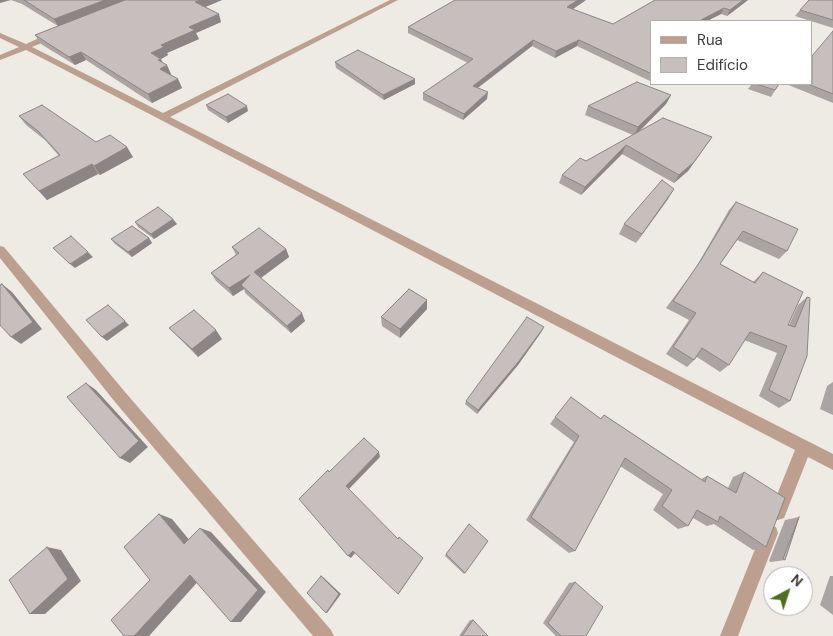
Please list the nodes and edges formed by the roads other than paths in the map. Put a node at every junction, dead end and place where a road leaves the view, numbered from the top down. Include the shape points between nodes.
1 (395, 0) edge
2 (60, 32) edge
3 (0, 35) edge
4 (24, 46) junction
5 (0, 58) edge
6 (163, 117) junction
7 (0, 250) edge
8 (804, 447) junction
9 (833, 462) edge
10 (325, 636) edge
11 (729, 636) edge

1 - 6 street
2 - 4 street
3 - 4 street
4 - 5 street
4 - 6 street
6 - 8 street
7 - 10 street via 120,397
8 - 9 street
8 - 11 street

